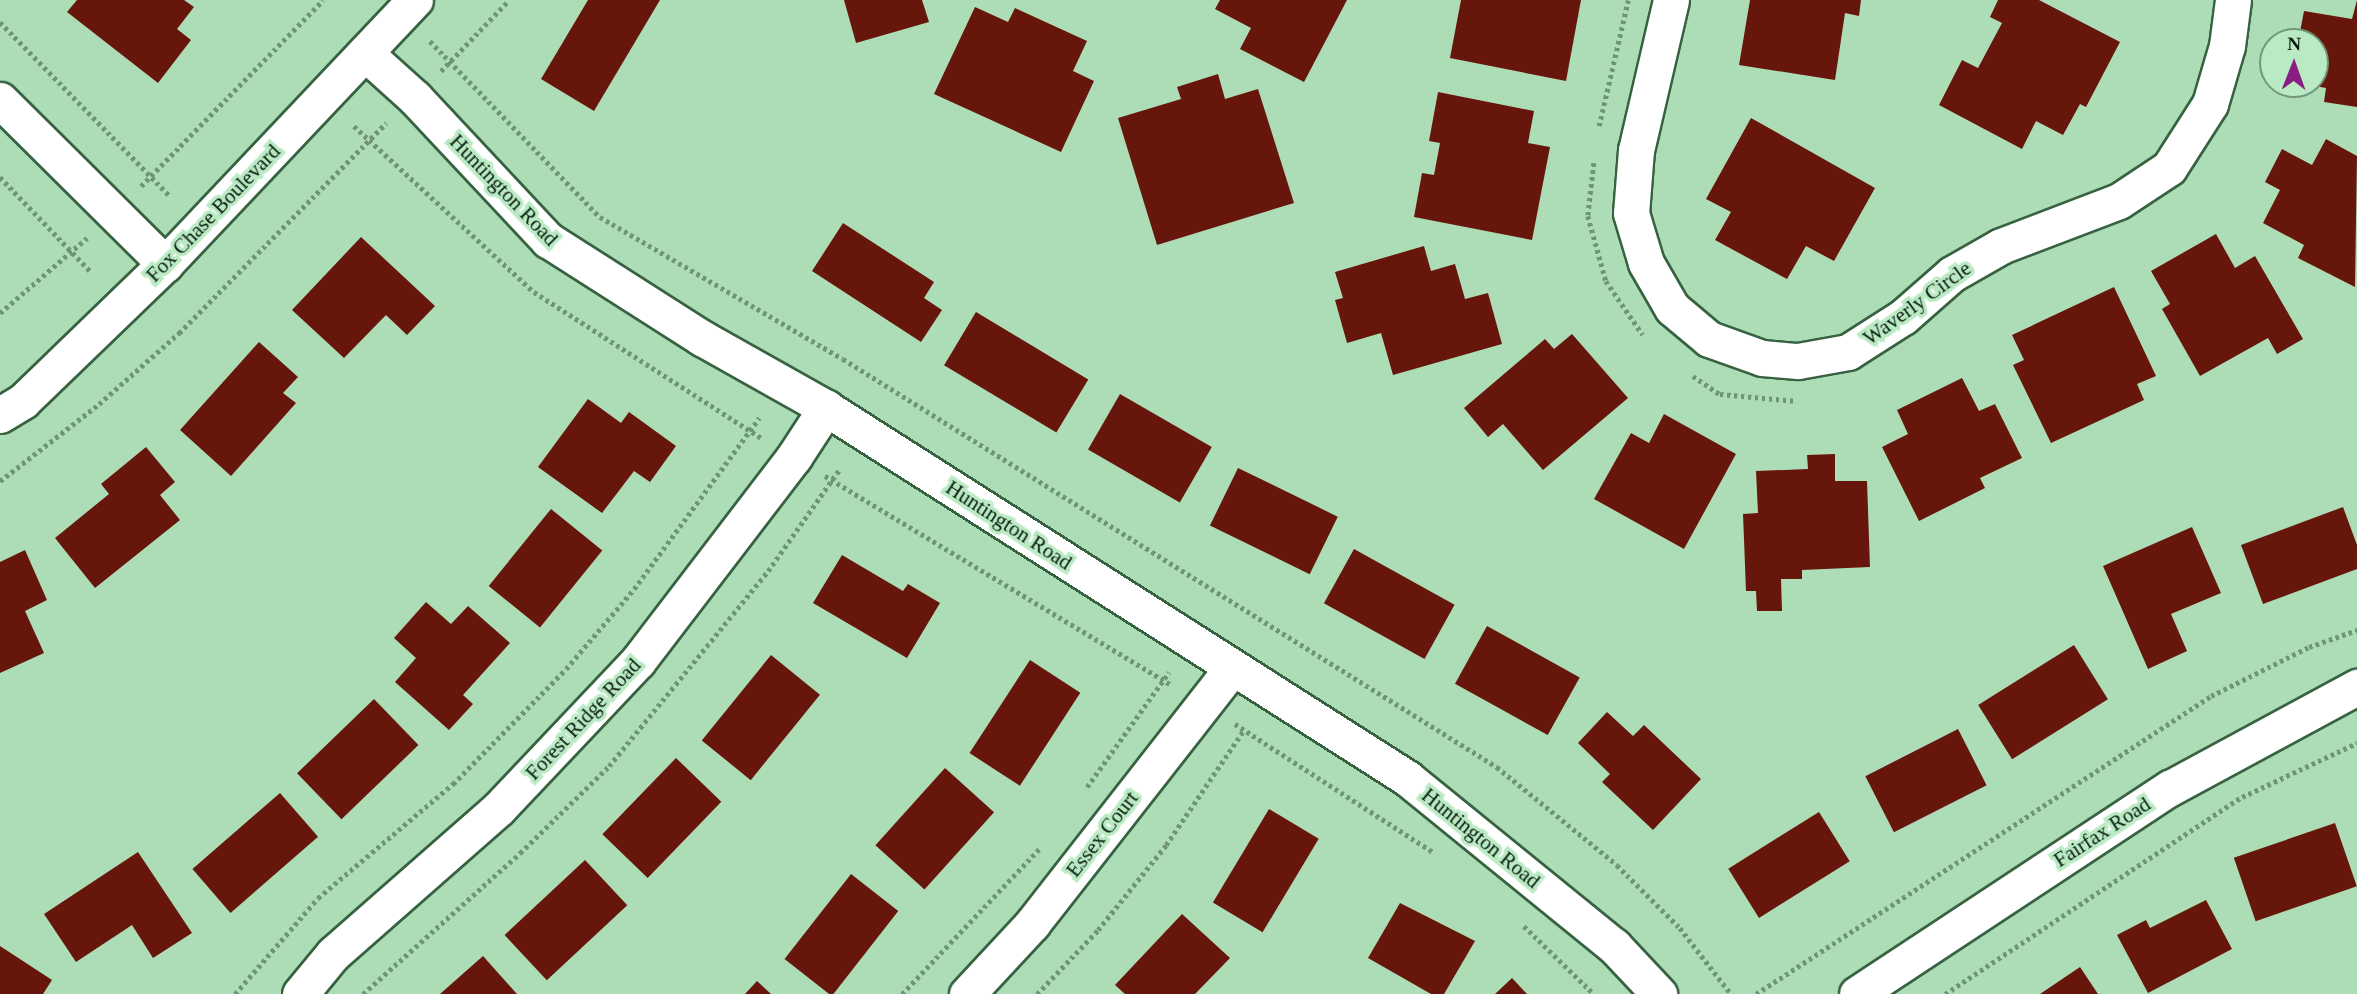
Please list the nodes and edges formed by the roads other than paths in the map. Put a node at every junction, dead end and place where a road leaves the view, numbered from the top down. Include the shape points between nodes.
1 (415, 0) edge
2 (1671, 0) edge
3 (2233, 0) edge
4 (365, 53) junction
5 (0, 100) edge
6 (165, 264) junction
7 (826, 408) junction
8 (0, 415) edge
9 (1232, 668) junction
10 (2357, 687) edge
11 (300, 994) edge
12 (967, 994) edge
13 (1659, 994) edge
14 (1857, 994) edge

1 - 4 street, Fox Chase Boulevard
2 - 3 street, Waverly Circle via 1636,150 1631,213 1646,262 1672,308 1709,339 1762,358 1798,362 1848,352 1903,317 1971,263 2001,246 2119,201 2169,168 2210,103 2227,46
4 - 6 street, Fox Chase Boulevard
4 - 7 street, Huntington Road via 415,98 548,240 702,338
5 - 6 street
6 - 8 street, Fox Chase Boulevard via 23,401
7 - 9 street, Huntington Road
7 - 11 street, Forest Ridge Road via 794,457 638,661 499,808 333,954
9 - 12 street, Essex Court via 1032,924
9 - 13 street, Huntington Road via 1407,778 1614,946
10 - 14 street, Fairfax Road via 2170,788

